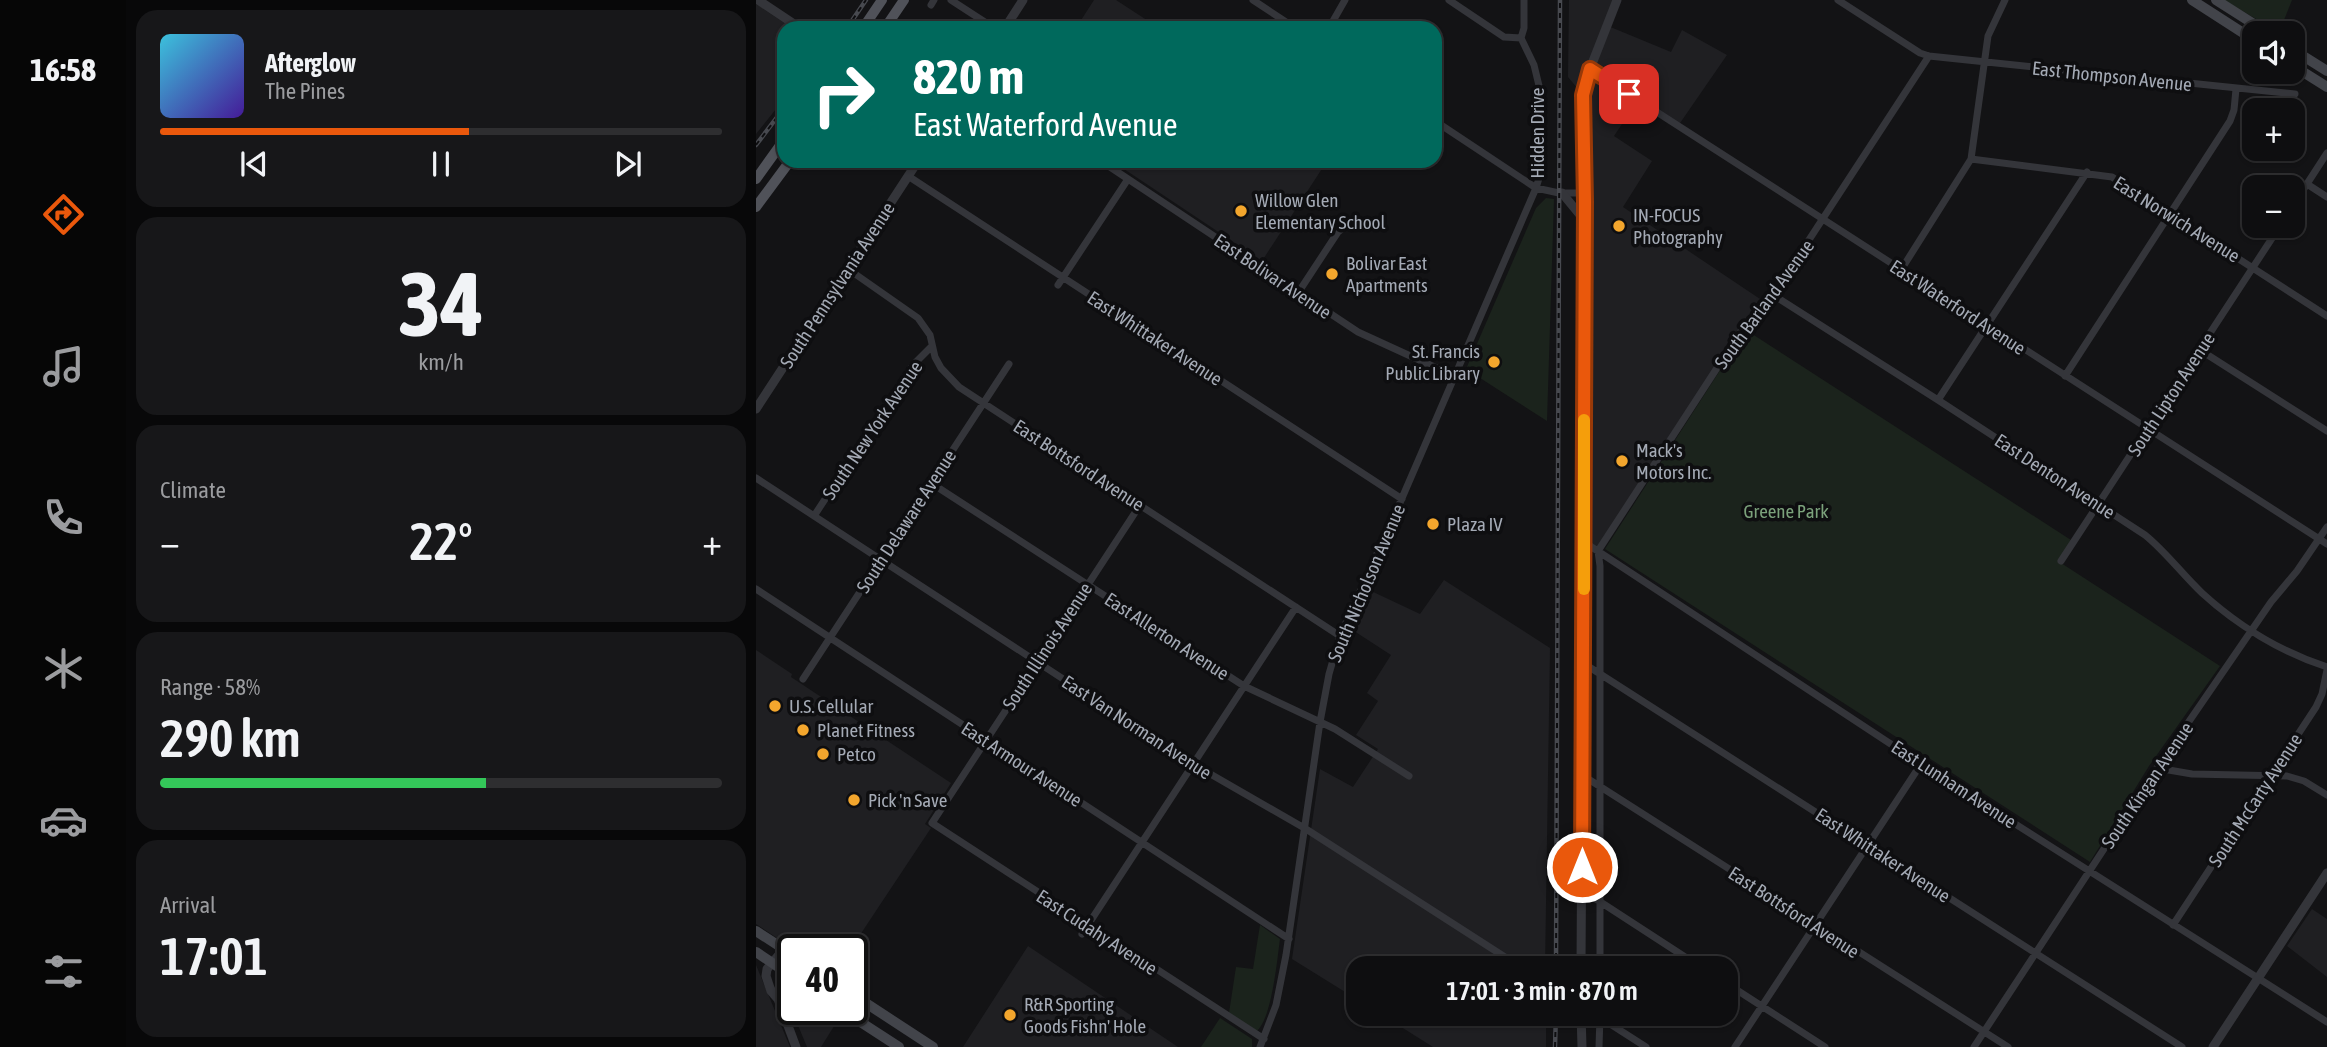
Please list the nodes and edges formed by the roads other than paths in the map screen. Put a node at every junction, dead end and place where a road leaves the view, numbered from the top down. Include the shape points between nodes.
1 (758, 0) edge
2 (882, 0) edge
3 (904, 0) edge
4 (951, 0) edge
5 (1023, 0) edge
6 (1253, 0) edge
7 (1345, 0) edge
8 (1449, 0) edge
9 (1524, 0) edge
10 (1617, 0) edge
11 (1838, 0) edge
12 (2006, 0) edge
13 (2192, 0) edge
14 (2217, 0) edge
15 (790, 21) edge
16 (868, 21) edge
17 (890, 21) edge
18 (983, 21) edge
19 (1010, 21) edge
20 (1284, 21) edge
21 (1333, 21) edge
22 (2249, 21) edge
23 (2242, 32) edge
24 (1521, 38) junction
25 (1929, 56) junction
26 (2305, 57) edge
27 (1984, 62) junction
28 (1590, 69) junction
29 (2327, 71) edge
30 (2305, 73) edge
31 (2327, 87) edge
32 (2236, 89) junction
33 (2295, 94) dead end
34 (1442, 126) edge
35 (777, 150) edge
36 (2327, 153) edge
37 (1971, 159) junction
38 (785, 168) edge
39 (913, 168) edge
40 (1112, 168) edge
41 (2087, 172) junction
42 (908, 176) junction
43 (756, 179) edge
44 (1128, 179) junction
45 (2307, 184) junction
46 (2305, 187) edge
47 (1536, 188) junction
48 (1562, 193) junction
49 (1585, 193) junction
50 (2327, 197) edge
51 (756, 208) edge
52 (2171, 214) junction
53 (1356, 218) dead end
54 (1823, 220) junction
55 (1585, 221) junction
56 (2272, 238) edge
57 (2253, 267) junction
58 (848, 268) junction
59 (1901, 270) junction
60 (1064, 278) junction
61 (1058, 285) dead end
62 (1298, 293) junction
63 (1773, 296) junction
64 (1755, 299) dead end
65 (1761, 308) junction
66 (2327, 316) edge
67 (1987, 326) junction
68 (932, 346) junction
69 (2200, 350) junction
70 (1009, 364) dead end
71 (1454, 376) junction
72 (2064, 376) junction
73 (1938, 400) junction
74 (983, 403) junction
75 (756, 409) edge
76 (2147, 429) junction
77 (2327, 431) edge
78 (756, 478) edge
79 (931, 483) junction
80 (1402, 499) junction
81 (2098, 504) junction
82 (1140, 505) junction
83 (814, 516) junction
84 (2327, 527) edge
85 (2319, 539) junction
86 (1584, 542) junction
87 (2327, 544) edge
88 (1598, 551) junction
89 (881, 560) junction
90 (2061, 561) dead end
91 (1088, 584) junction
92 (756, 589) edge
93 (1296, 607) junction
94 (2253, 631) junction
95 (1340, 636) junction
96 (830, 637) junction
97 (1037, 662) junction
98 (1583, 663) junction
99 (2327, 668) edge
100 (1600, 674) junction
101 (803, 679) dead end
102 (1244, 686) junction
103 (1320, 722) junction
104 (986, 739) junction
105 (1193, 764) junction
106 (1921, 764) junction
107 (2157, 768) junction
108 (1582, 775) junction
109 (2271, 775) junction
110 (1409, 776) dead end
111 (1599, 787) junction
112 (2327, 795) edge
113 (932, 823) joint
114 (1306, 829) junction
115 (1142, 842) junction
116 (1868, 845) junction
117 (2090, 871) junction
118 (2327, 873) edge
119 (1582, 890) junction
120 (1600, 901) junction
121 (1088, 925) junction
122 (1815, 925) junction
123 (2173, 925) junction
124 (756, 931) edge
125 (1082, 934) dead end
126 (1289, 939) junction
127 (777, 945) edge
128 (756, 952) edge
129 (2035, 952) junction
130 (1503, 956) edge
131 (1581, 956) edge
132 (1600, 956) edge
133 (1684, 956) edge
134 (777, 960) edge
135 (771, 963) junction
136 (777, 967) edge
137 (2258, 978) junction
138 (1738, 991) edge
139 (777, 998) edge
140 (868, 1004) edge
141 (1762, 1007) junction
142 (2327, 1021) edge
143 (788, 1025) edge
144 (865, 1025) edge
145 (1582, 1026) edge
146 (1598, 1026) edge
147 (1614, 1026) edge
148 (1984, 1032) junction
149 (1262, 1043) edge
150 (796, 1047) edge
151 (899, 1047) edge
152 (933, 1047) edge
153 (1583, 1047) edge
154 (1599, 1047) edge
155 (1646, 1047) edge
156 (1735, 1047) edge
157 (1825, 1047) edge
158 (1974, 1047) edge
159 (2008, 1047) edge
160 (2182, 1047) edge
161 (2213, 1047) edge

1 - 15 street
2 - 16 main road
3 - 17 main road
4 - 18 street
5 - 19 street
6 - 20 street
7 - 21 street
8 - 24 street via 1504,37
9 - 24 street, Hidden Drive
10 - 28 street
11 - 25 street
12 - 27 street via 1990,30
13 - 23 main road
14 - 22 main road
24 - 47 street, Hidden Drive via 1541,94
25 - 27 street, East Thompson Avenue
25 - 54 street, South Barland Avenue
26 - 29 main road
27 - 32 street, East Thompson Avenue
27 - 37 street
28 - 49 street via 1583,95
28 - 54 street, East Waterford Avenue
30 - 31 main road
32 - 33 street, East Thompson Avenue
32 - 52 street via 2230,121
34 - 47 street
35 - 43 main road
36 - 45 street
37 - 41 street, East Norwich Avenue
37 - 59 street
38 - 51 main road
39 - 42 street, South Pennsylvania Avenue
40 - 44 street, East Bolivar Avenue
41 - 52 street, East Norwich Avenue via 2112,177
41 - 67 street
42 - 58 street, South Pennsylvania Avenue
42 - 60 street, East Whittaker Avenue
44 - 60 street
44 - 62 street, East Bolivar Avenue
45 - 46 street
45 - 50 street
47 - 48 street
47 - 71 street, South Nicholson Avenue
48 - 49 street
48 - 55 street
49 - 55 street
52 - 57 street, East Norwich Avenue
52 - 72 street
53 - 62 street via 1338,232
54 - 59 street, East Waterford Avenue
54 - 63 street, South Barland Avenue
55 - 86 street
56 - 57 street, South Lipton Avenue
57 - 66 street, East Norwich Avenue
57 - 69 street, South Lipton Avenue
58 - 68 street, East Bottsford Avenue via 912,312 924,325
58 - 75 street, South Pennsylvania Avenue
59 - 67 street, East Waterford Avenue
60 - 61 street
60 - 80 street, East Whittaker Avenue
62 - 71 street, East Bolivar Avenue via 1357,332
63 - 65 street, South Barland Avenue
63 - 73 street, East Denton Avenue
64 - 65 street
65 - 88 street, South Barland Avenue via 1745,325
67 - 72 street, East Waterford Avenue
67 - 73 street
68 - 74 street, East Bottsford Avenue via 948,377
68 - 83 street, South New York Avenue via 913,365
69 - 76 street, South Lipton Avenue
69 - 77 street
70 - 74 street, South Delaware Avenue
71 - 80 street, South Nicholson Avenue
72 - 76 street, East Waterford Avenue
73 - 81 street, East Denton Avenue
74 - 79 street, South Delaware Avenue
74 - 82 street, East Bottsford Avenue
76 - 81 street, South Lipton Avenue
76 - 85 street, East Waterford Avenue
78 - 83 street, East Van Norman Avenue
79 - 89 street, South Delaware Avenue
79 - 91 street, East Allerton Avenue
80 - 95 street, South Nicholson Avenue
81 - 90 street, South Lipton Avenue
81 - 94 street, East Denton Avenue via 2160,547 2200,591
82 - 91 street, South Illinois Avenue
82 - 93 street, East Bottsford Avenue
83 - 89 street, East Van Norman Avenue
84 - 85 street, South Kingan Avenue
85 - 87 street, East Waterford Avenue
85 - 94 street, South Kingan Avenue
86 - 88 street, East Lunham Avenue
86 - 98 street
88 - 100 street
88 - 106 street, East Lunham Avenue
89 - 96 street, South Delaware Avenue
89 - 97 street, East Van Norman Avenue
91 - 97 street, South Illinois Avenue
91 - 102 street, East Allerton Avenue
92 - 96 street, East Armour Avenue
93 - 95 street, East Bottsford Avenue
93 - 102 street
94 - 99 street, East Denton Avenue
94 - 107 street, South Kingan Avenue
95 - 103 street, South Nicholson Avenue
96 - 101 street, South Delaware Avenue
96 - 104 street, East Armour Avenue
97 - 104 street, South Illinois Avenue
97 - 105 street, East Van Norman Avenue
98 - 100 street, East Whittaker Avenue
98 - 108 street
99 - 109 street, South McCarty Avenue via 2316,707
100 - 111 street
100 - 116 street, East Whittaker Avenue
102 - 103 street, East Allerton Avenue
102 - 105 street
103 - 110 street, East Allerton Avenue
103 - 114 street, South Nicholson Avenue
104 - 113 street, South Illinois Avenue
104 - 115 street, East Armour Avenue
105 - 114 street, East Van Norman Avenue
105 - 115 street
106 - 116 street
106 - 117 street, East Lunham Avenue
107 - 109 street via 2192,774
107 - 117 street, South Kingan Avenue
108 - 111 street, East Bottsford Avenue
108 - 119 street
109 - 112 street via 2304,781
109 - 123 street, South McCarty Avenue
111 - 120 street
111 - 122 street, East Bottsford Avenue
113 - 121 street, East Cudahy Avenue
114 - 126 street, South Nicholson Avenue
114 - 130 street, East Van Norman Avenue
115 - 121 street
115 - 126 street, East Armour Avenue
116 - 122 street
116 - 129 street, East Whittaker Avenue
117 - 123 street, East Lunham Avenue
117 - 129 street, South Kingan Avenue
118 - 137 street
119 - 120 street
119 - 131 street
120 - 132 street
120 - 133 street
121 - 125 street
121 - 149 street, East Cudahy Avenue
122 - 141 street
122 - 148 street, East Bottsford Avenue
123 - 137 street, East Lunham Avenue
124 - 127 main road
126 - 149 street, South Nicholson Avenue via 1276,1005
128 - 135 main road
129 - 148 street, South Kingan Avenue
129 - 160 street, East Whittaker Avenue
134 - 135 street
135 - 136 main road
135 - 139 street via 766,976
137 - 142 street, East Lunham Avenue
137 - 161 street
138 - 141 street
140 - 152 main road
141 - 156 street
141 - 157 street
143 - 150 street
144 - 151 main road
145 - 153 street
146 - 154 street
147 - 155 street
148 - 158 street, South Kingan Avenue
148 - 159 street, East Bottsford Avenue

